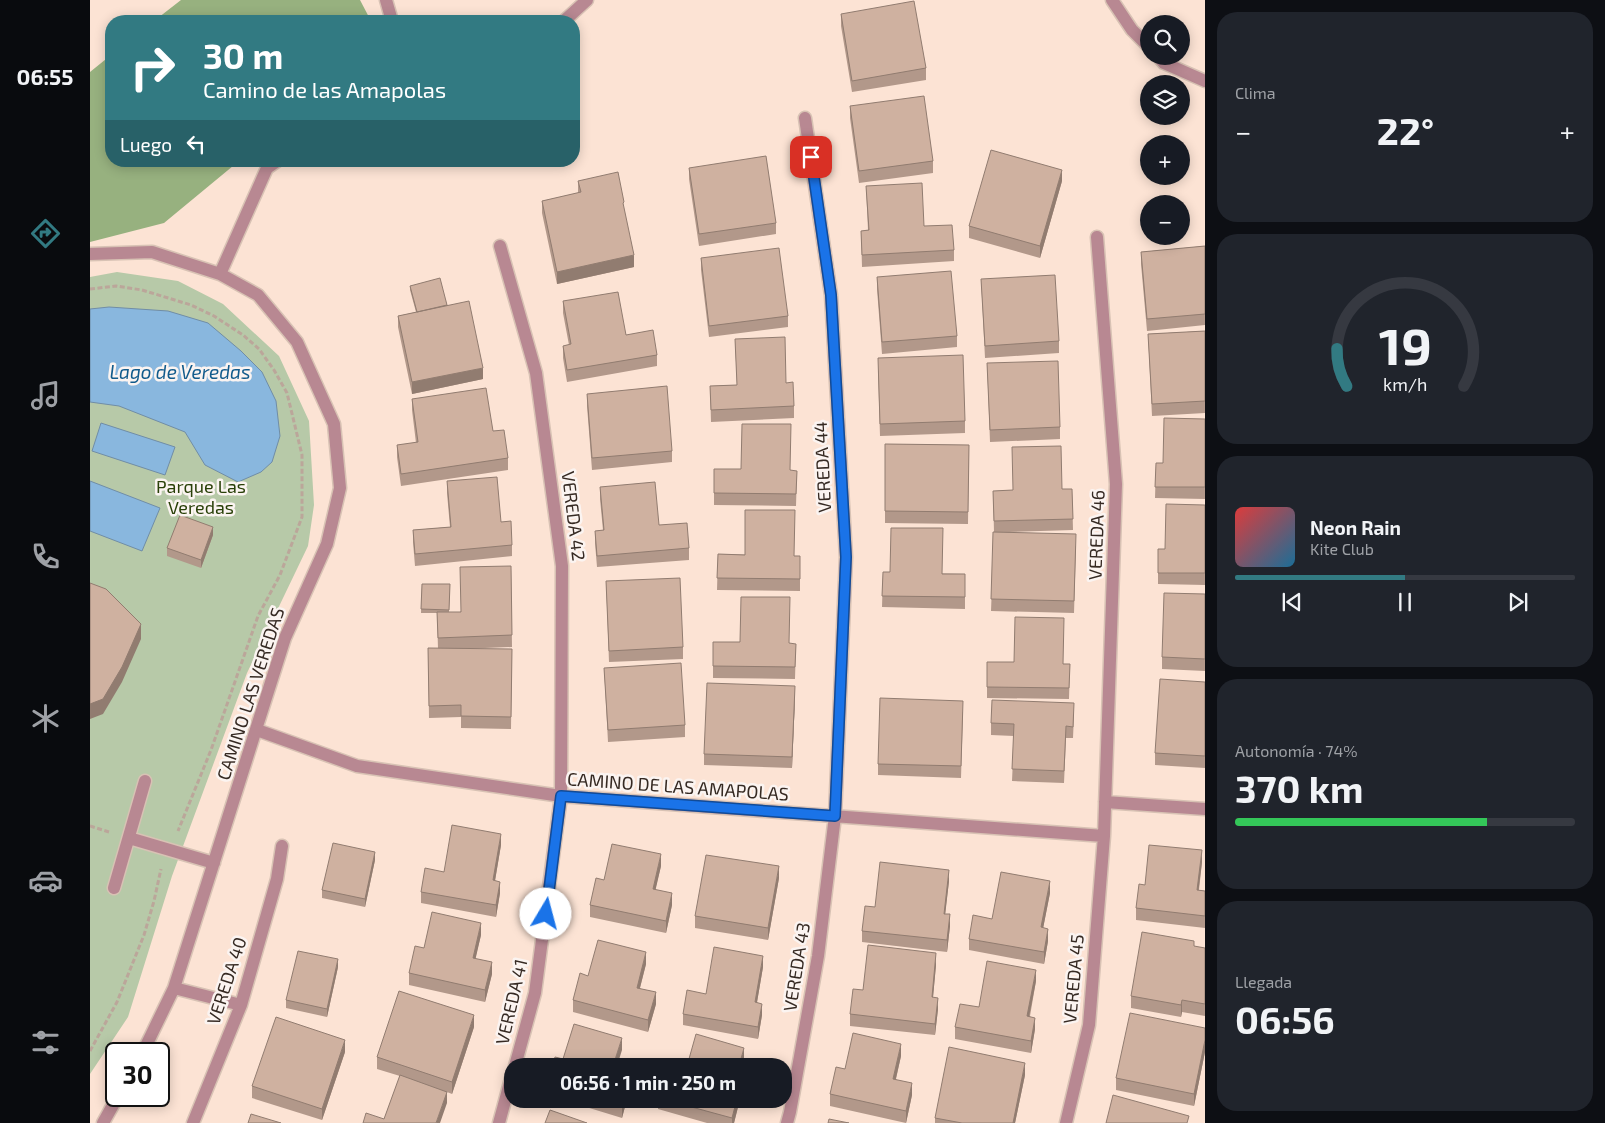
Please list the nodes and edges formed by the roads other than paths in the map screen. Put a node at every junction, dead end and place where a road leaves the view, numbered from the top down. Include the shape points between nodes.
1 (386, 0) edge
2 (587, 0) edge
3 (1112, 0) edge
4 (390, 15) edge
5 (571, 15) edge
6 (1140, 38) edge
7 (1169, 65) edge
8 (1205, 80) edge
9 (805, 118) dead end
10 (268, 167) edge
11 (1097, 237) dead end
12 (500, 246) dead end
13 (90, 254) edge
14 (220, 274) junction
15 (257, 730) junction
16 (145, 781) dead end
17 (561, 796) junction
18 (1105, 802) junction
19 (1205, 809) edge
20 (835, 816) junction
21 (1104, 836) junction
22 (129, 838) junction
23 (282, 846) dead end
24 (214, 863) junction
25 (114, 888) dead end
26 (174, 988) junction
27 (241, 1005) junction
28 (148, 1042) edge
29 (517, 1058) edge
30 (504, 1105) edge
31 (112, 1107) edge
32 (103, 1123) edge
33 (193, 1123) edge
34 (499, 1123) edge
35 (787, 1123) edge
36 (1066, 1123) edge

1 - 4 street
2 - 5 street
3 - 6 street
7 - 8 street
9 - 20 street, VEREDA 44 via 831,295 846,557
10 - 14 street
11 - 18 street, VEREDA 46 via 1116,484
12 - 17 street, VEREDA 42 via 536,373 562,566
13 - 14 street, CAMINO LAS VEREDAS via 152,252
14 - 15 street, CAMINO LAS VEREDAS via 258,295 297,342 334,424 340,488 326,544 284,638
15 - 17 street, CAMINO DE LAS AMAPOLAS via 357,766
15 - 24 street, CAMINO LAS VEREDAS
16 - 22 street
17 - 20 street, CAMINO DE LAS AMAPOLAS
17 - 29 street, VEREDA 41 via 535,993
18 - 19 street
18 - 21 street, VEREDA 46
20 - 21 street, CAMINO DE LAS AMAPOLAS
20 - 35 street, VEREDA 43 via 818,956
21 - 36 street, VEREDA 45 via 1089,1025
22 - 24 street
22 - 25 street
23 - 27 street, VEREDA 40 via 277,879
24 - 26 street, CAMINO LAS VEREDAS
26 - 27 street
26 - 28 street, CAMINO LAS VEREDAS
27 - 33 street, VEREDA 40
30 - 34 street
31 - 32 street

